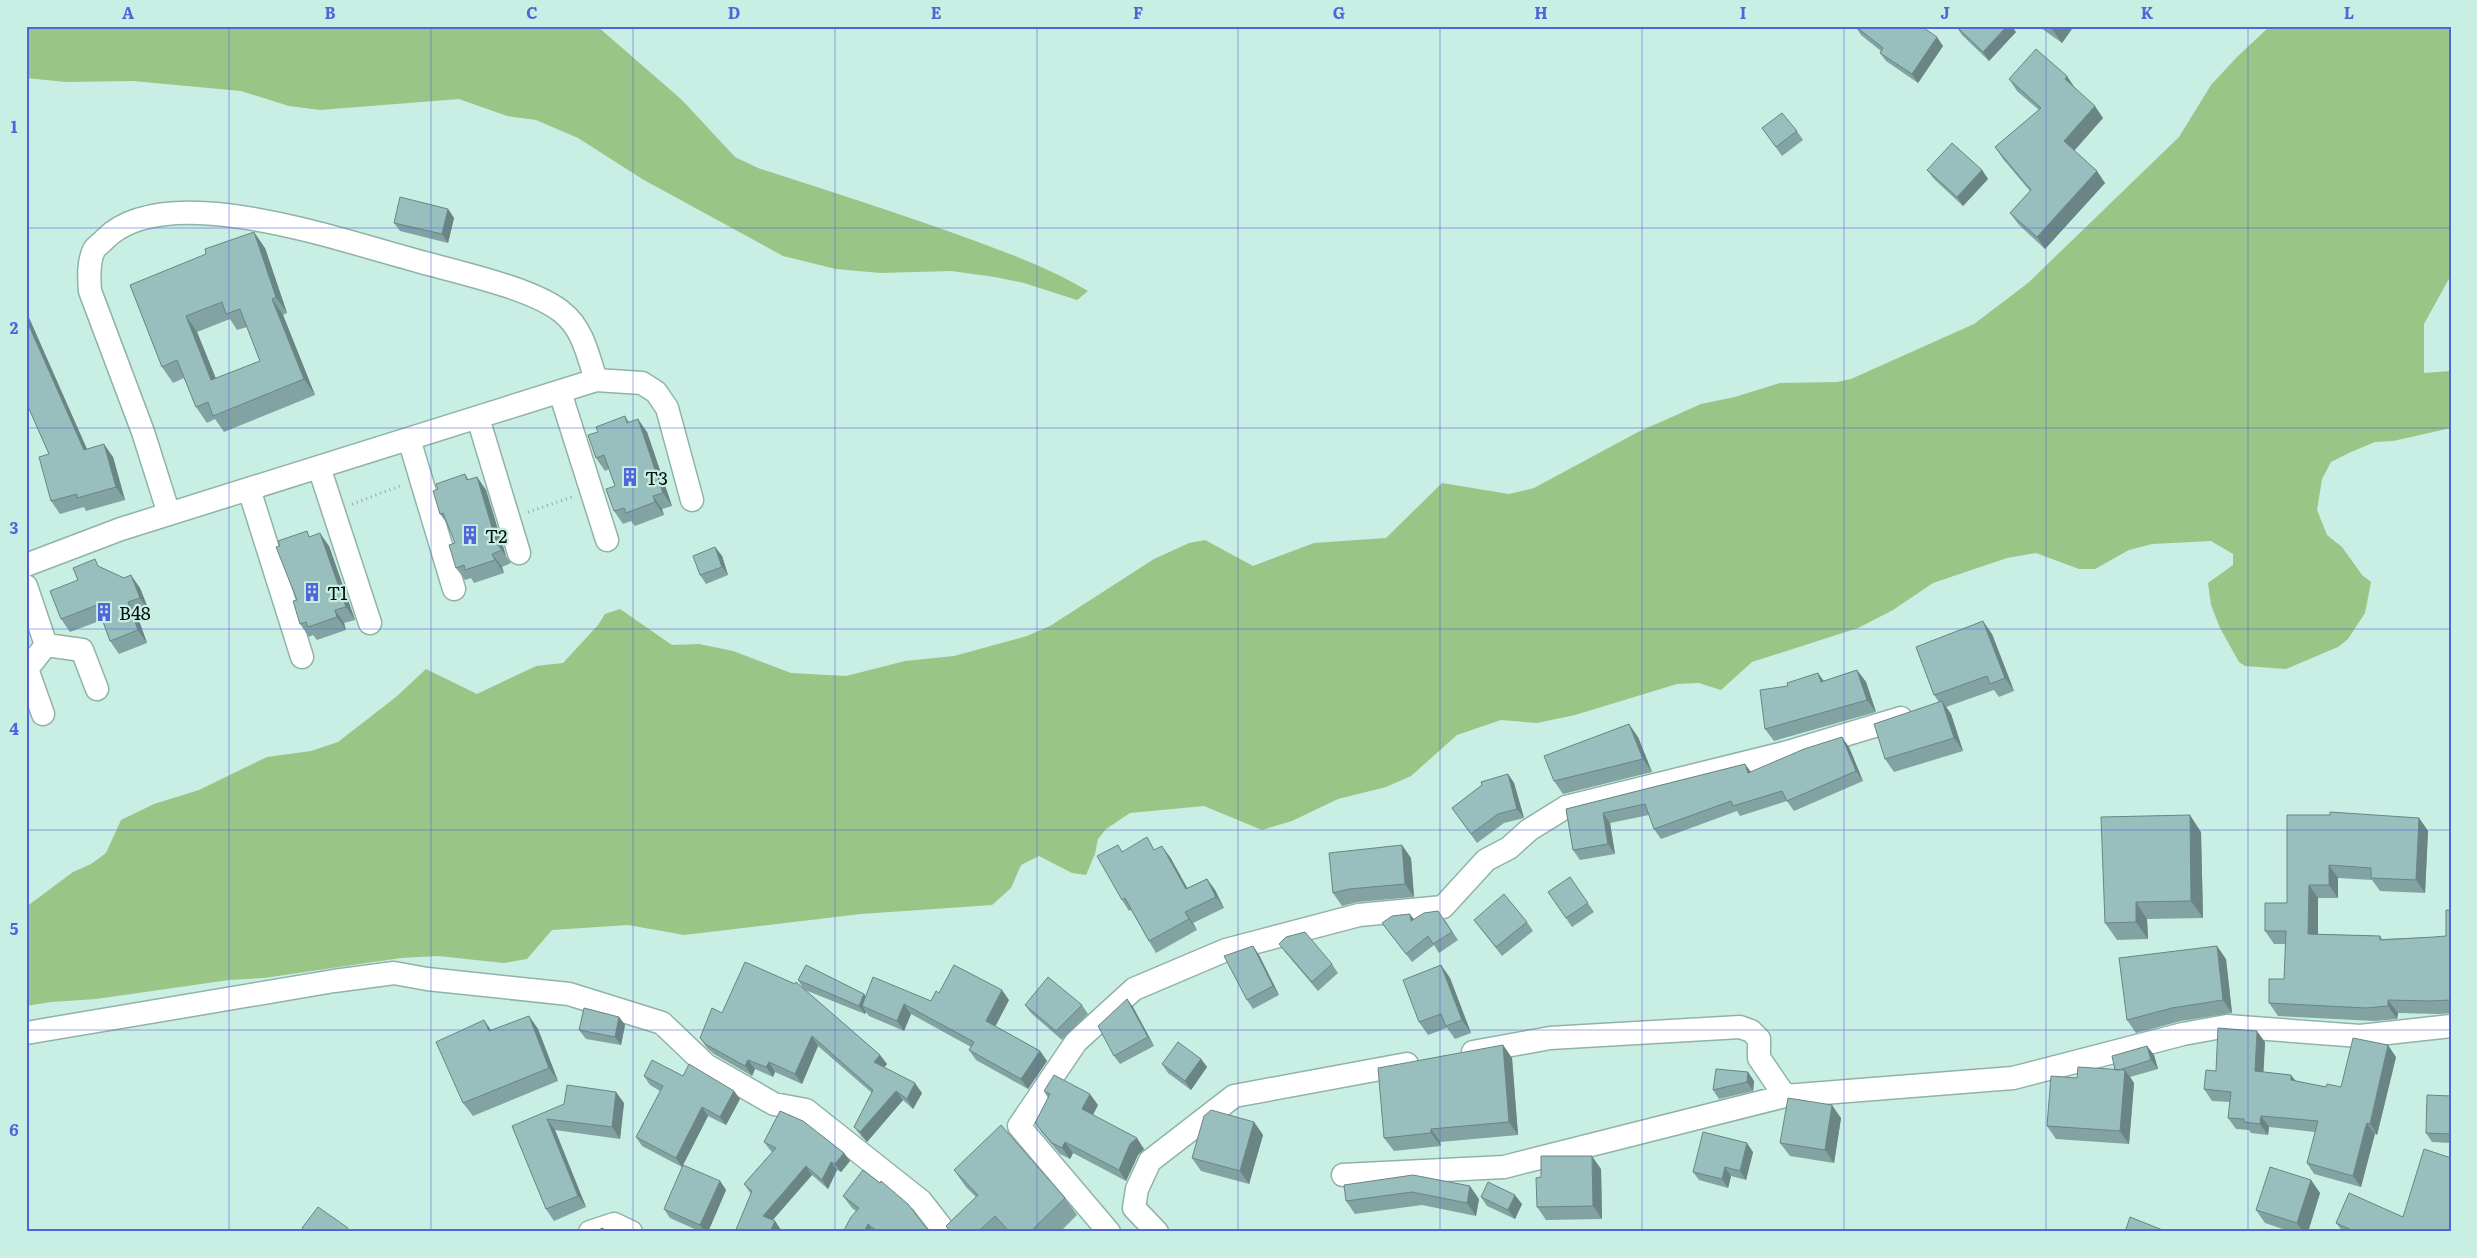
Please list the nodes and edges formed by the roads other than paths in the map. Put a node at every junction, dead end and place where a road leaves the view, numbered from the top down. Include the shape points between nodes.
1 (596, 380) junction
2 (560, 392) junction
3 (478, 418) junction
4 (409, 439) junction
5 (319, 467) junction
6 (249, 489) junction
7 (692, 500) dead end
8 (170, 514) junction
9 (607, 540) dead end
10 (519, 553) dead end
11 (26, 565) edge
12 (26, 586) edge
13 (454, 589) dead end
14 (370, 623) dead end
15 (46, 645) junction
16 (302, 657) dead end
17 (98, 689) dead end
18 (43, 714) dead end
19 (1901, 718) edge
20 (2451, 1026) edge
21 (26, 1033) edge
22 (1454, 1056) edge
23 (1425, 1061) edge
24 (1785, 1096) junction
25 (1343, 1175) dead end
26 (590, 1232) edge
27 (631, 1232) edge
28 (945, 1232) edge
29 (1109, 1232) edge
30 (1157, 1232) edge

1 - 2 street
1 - 7 street via 642,383 656,392 667,408
1 - 8 street via 581,334 564,313 544,301 505,286 346,241 245,217 214,212 157,214 127,222 94,250 89,272 90,291
2 - 3 street
2 - 9 street
3 - 4 street
3 - 10 street
4 - 5 street
4 - 13 street
5 - 6 street
5 - 14 street
6 - 8 street
6 - 16 street
8 - 11 street
12 - 15 street
15 - 17 street via 82,650
15 - 18 street via 28,669
19 - 29 street via 1788,752 1566,807 1529,830 1509,848 1486,860 1443,907 1358,915 1226,950 1134,989 1076,1042 1019,1126
20 - 24 street via 2360,1036 2227,1026 2183,1034 2013,1078
21 - 28 street via 394,973 569,994 662,1023 706,1064 774,1104 806,1110 921,1201
22 - 24 street via 1550,1038 1740,1027 1759,1039 1759,1058
23 - 30 street via 1234,1096 1150,1162 1137,1189 1134,1208
24 - 25 street via 1504,1167
26 - 27 street via 614,1224

